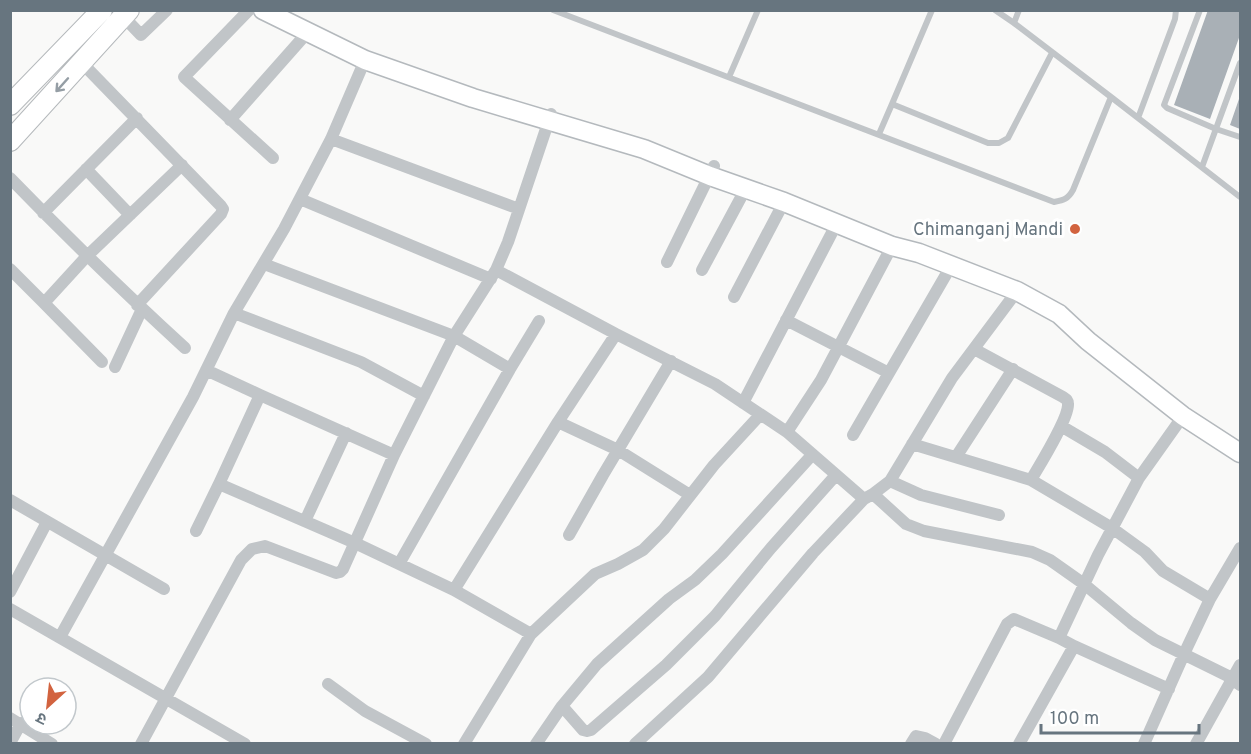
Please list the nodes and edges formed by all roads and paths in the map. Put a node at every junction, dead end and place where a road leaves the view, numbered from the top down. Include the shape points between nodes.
1 (102, 10) edge
2 (167, 10) edge
3 (249, 10) edge
4 (263, 10) edge
5 (282, 10) edge
6 (553, 10) edge
7 (758, 10) edge
8 (932, 10) edge
9 (994, 10) edge
10 (1019, 10) edge
11 (1176, 10) edge
12 (1200, 10) edge
13 (123, 13) edge
14 (1014, 23) junction
15 (307, 33) junction
16 (1053, 53) junction
17 (365, 60) junction
18 (82, 63) junction
19 (1240, 63) edge
20 (729, 77) junction
21 (1111, 97) junction
22 (892, 104) junction
23 (10, 105) edge
24 (550, 117) junction
25 (137, 118) junction
26 (1138, 118) junction
27 (230, 120) junction
28 (1216, 129) junction
29 (879, 134) junction
30 (1240, 137) edge
31 (331, 139) junction
32 (10, 141) edge
33 (273, 158) dead end
34 (182, 165) junction
35 (1202, 167) junction
36 (86, 169) junction
37 (712, 171) junction
38 (10, 178) edge
39 (746, 188) junction
40 (1240, 197) edge
41 (300, 199) junction
42 (784, 202) junction
43 (519, 209) junction
44 (43, 213) junction
45 (130, 215) junction
46 (837, 223) junction
47 (892, 246) junction
48 (919, 253) junction
49 (87, 256) junction
50 (667, 262) dead end
51 (264, 264) junction
52 (951, 266) junction
53 (10, 269) edge
54 (702, 270) dead end
55 (493, 274) junction
56 (1017, 291) junction
57 (734, 297) dead end
58 (44, 303) junction
59 (140, 307) junction
60 (234, 313) junction
61 (786, 320) junction
62 (539, 321) dead end
63 (616, 334) junction
64 (454, 336) junction
65 (838, 347) junction
66 (185, 348) dead end
67 (974, 349) junction
68 (671, 361) junction
69 (102, 362) dead end
70 (115, 367) dead end
71 (510, 369) junction
72 (1013, 369) junction
73 (206, 370) junction
74 (889, 373) junction
75 (260, 395) junction
76 (424, 396) junction
77 (743, 403) junction
78 (760, 415) junction
79 (1183, 416) junction
80 (558, 422) junction
81 (1061, 426) junction
82 (787, 432) junction
83 (346, 433) junction
84 (854, 435) dead end
85 (912, 444) junction
86 (618, 450) junction
87 (1240, 453) edge
88 (394, 455) junction
89 (812, 455) junction
90 (956, 458) junction
91 (836, 475) junction
92 (1139, 478) junction
93 (890, 480) junction
94 (1031, 480) junction
95 (219, 484) junction
96 (690, 495) junction
97 (868, 497) junction
98 (10, 500) edge
99 (999, 515) dead end
100 (305, 521) junction
101 (48, 522) junction
102 (1112, 528) junction
103 (196, 531) dead end
104 (568, 535) dead end
105 (355, 543) junction
106 (1240, 548) edge
107 (105, 555) junction
108 (399, 564) junction
109 (1084, 584) junction
110 (164, 589) dead end
111 (454, 590) junction
112 (10, 592) edge
113 (1210, 599) junction
114 (10, 609) edge
115 (531, 634) junction
116 (60, 637) junction
117 (1059, 638) junction
118 (1074, 646) junction
119 (1184, 654) junction
120 (1240, 665) edge
121 (1236, 682) edge
122 (328, 684) dead end
123 (1169, 689) junction
124 (166, 698) junction
125 (562, 706) junction
126 (16, 721) edge
127 (10, 743) edge
128 (1146, 743) edge
129 (52, 744) edge
130 (141, 744) edge
131 (245, 744) edge
132 (426, 744) edge
133 (464, 744) edge
134 (536, 744) edge
135 (635, 744) edge
136 (911, 744) edge
137 (936, 744) edge
138 (944, 744) edge
139 (1019, 744) edge
140 (1196, 744) edge

1 - 23 main road
2 - 13 street via 141,35
3 - 27 street via 184,77
4 - 15 street
5 - 24 street via 356,46
6 - 20 lane
7 - 20 lane
8 - 22 lane
9 - 14 lane
10 - 14 lane
11 - 26 lane
12 - 28 lane via 1164,105
13 - 18 main road
14 - 16 lane
15 - 17 street
15 - 27 street
16 - 21 lane
16 - 22 lane via 1008,138 999,143 988,143
17 - 24 street via 473,98
17 - 31 street
18 - 25 street
18 -> 32 main road
19 - 28 lane
20 - 29 lane
21 - 26 lane
21 - 29 lane via 1073,190 1069,197 1054,202
22 - 29 lane
24 - 37 street
24 - 43 street
25 - 34 street
25 - 36 street
26 - 35 lane
27 - 33 street
28 - 30 lane
28 - 35 lane
31 - 41 street
31 - 43 street
34 - 45 street
34 - 59 street via 223,209
35 - 40 lane
36 - 44 street
36 - 45 street
37 - 39 street
37 - 48 street via 848,216
37 - 50 street
38 - 44 street
39 - 42 street
39 - 54 street
41 - 51 street
41 - 55 street
42 - 46 street
42 - 57 street
43 - 55 street
44 - 49 street
45 - 49 street
46 - 47 street
46 - 61 street
47 - 48 street
47 - 65 street
48 - 52 street
49 - 58 street
49 - 59 street
51 - 60 street
51 - 64 street
52 - 56 street
52 - 74 street
53 - 58 street
55 - 63 street
55 - 64 street
56 - 67 street
56 - 79 street via 1059,314
58 - 69 street
59 - 66 street
59 - 70 street
60 - 73 street
60 - 76 street via 361,362
61 - 65 street
61 - 77 street
62 - 71 street
63 - 68 street
63 - 80 street
64 - 71 street
64 - 76 street
65 - 74 street
65 - 82 street
67 - 72 street
67 - 85 street
68 - 77 street
68 - 86 street
71 - 108 street
72 - 81 street via 1067,400 1069,405
72 - 90 street
73 - 75 street
73 - 107 street
74 - 84 street
75 - 83 street
75 - 95 street
76 - 88 street
77 - 78 street
78 - 82 street
78 - 96 street
79 - 87 street
79 - 92 street
80 - 86 street
80 - 111 street
81 - 92 street
81 - 94 street
82 - 89 street
83 - 88 street
83 - 100 street
85 - 90 street
85 - 93 street
86 - 96 street
86 - 104 street
88 - 105 street
89 - 91 street
89 - 125 street via 722,554 597,664
90 - 94 street
91 - 97 street
91 - 125 street via 715,616 591,730 584,730
92 - 102 street
93 - 97 street
93 - 99 street via 921,495
94 - 102 street
95 - 100 street
95 - 103 street
96 - 115 street via 643,550 595,574
97 - 109 street via 906,524 1032,552
97 - 135 street via 813,553 708,677
98 - 101 street
100 - 105 street
101 - 107 street
101 - 112 street
102 - 109 street
102 - 113 street via 1163,571
105 - 108 street
105 - 124 street via 343,569 336,573 265,546 252,549 241,560
106 - 113 street
107 - 110 street
107 - 116 street
108 - 111 street
109 - 117 street
109 - 119 street via 1131,624
111 - 115 street
113 - 119 street
114 - 116 street
115 - 133 street
116 - 124 street
117 - 118 street
117 - 138 street via 1014,619 1007,624
118 - 123 street
118 - 139 street
119 - 121 street
119 - 123 street
120 - 121 street
121 - 140 street
122 - 132 street via 365,711
123 - 128 street
124 - 130 street
124 - 131 street
125 - 134 street
126 - 127 street
126 - 129 street
136 - 137 street via 916,736

